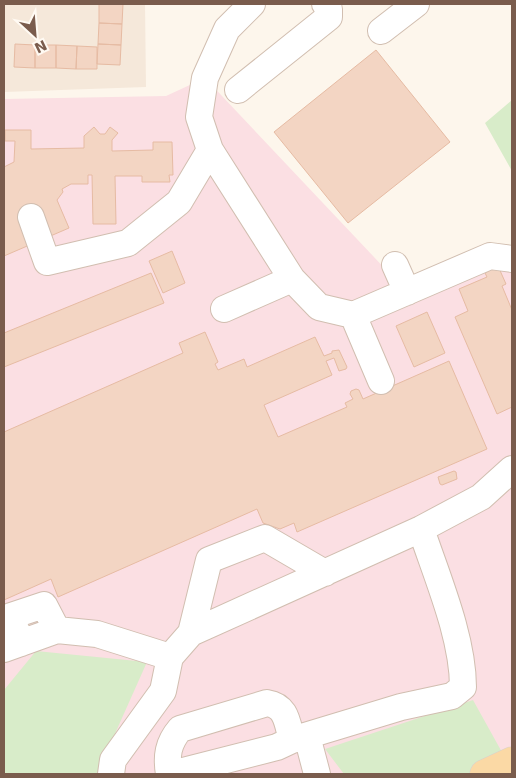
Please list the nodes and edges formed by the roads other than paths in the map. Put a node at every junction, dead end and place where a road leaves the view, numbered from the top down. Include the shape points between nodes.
1 (252, 4) edge
2 (327, 4) edge
3 (407, 6) edge
4 (381, 31) dead end
5 (238, 90) dead end
6 (210, 150) junction
7 (31, 217) dead end
8 (512, 259) edge
9 (395, 265) dead end
10 (292, 279) junction
11 (407, 292) junction
12 (224, 309) dead end
13 (353, 315) junction
14 (382, 381) dead end
15 (512, 469) edge
16 (422, 529) junction
17 (325, 572) junction
18 (191, 633) junction
19 (12, 646) edge
20 (170, 657) junction
21 (299, 738) junction
22 (512, 761) edge
23 (111, 774) edge
24 (170, 774) edge
25 (316, 774) edge
26 (484, 774) edge

1 - 6 lane via 227,29 205,78 199,117
2 - 5 lane via 329,17
3 - 4 lane
6 - 7 lane via 179,202 128,243 47,262
6 - 10 lane via 262,252
8 - 11 lane via 490,256
9 - 11 lane
10 - 12 lane
10 - 13 lane via 319,307
11 - 13 lane
13 - 14 lane
15 - 16 lane via 481,497
16 - 17 lane
16 - 21 lane via 452,621 463,674 462,687 452,696 401,707
17 - 18 lane
17 - 18 lane via 265,538 209,560
18 - 20 lane
19 - 20 lane via 57,630 97,634
20 - 23 lane via 163,690 113,760
21 - 24 lane via 277,747
21 - 24 lane via 281,708 276,704 258,705 180,729 172,741 167,759
21 - 25 lane
22 - 26 main road

